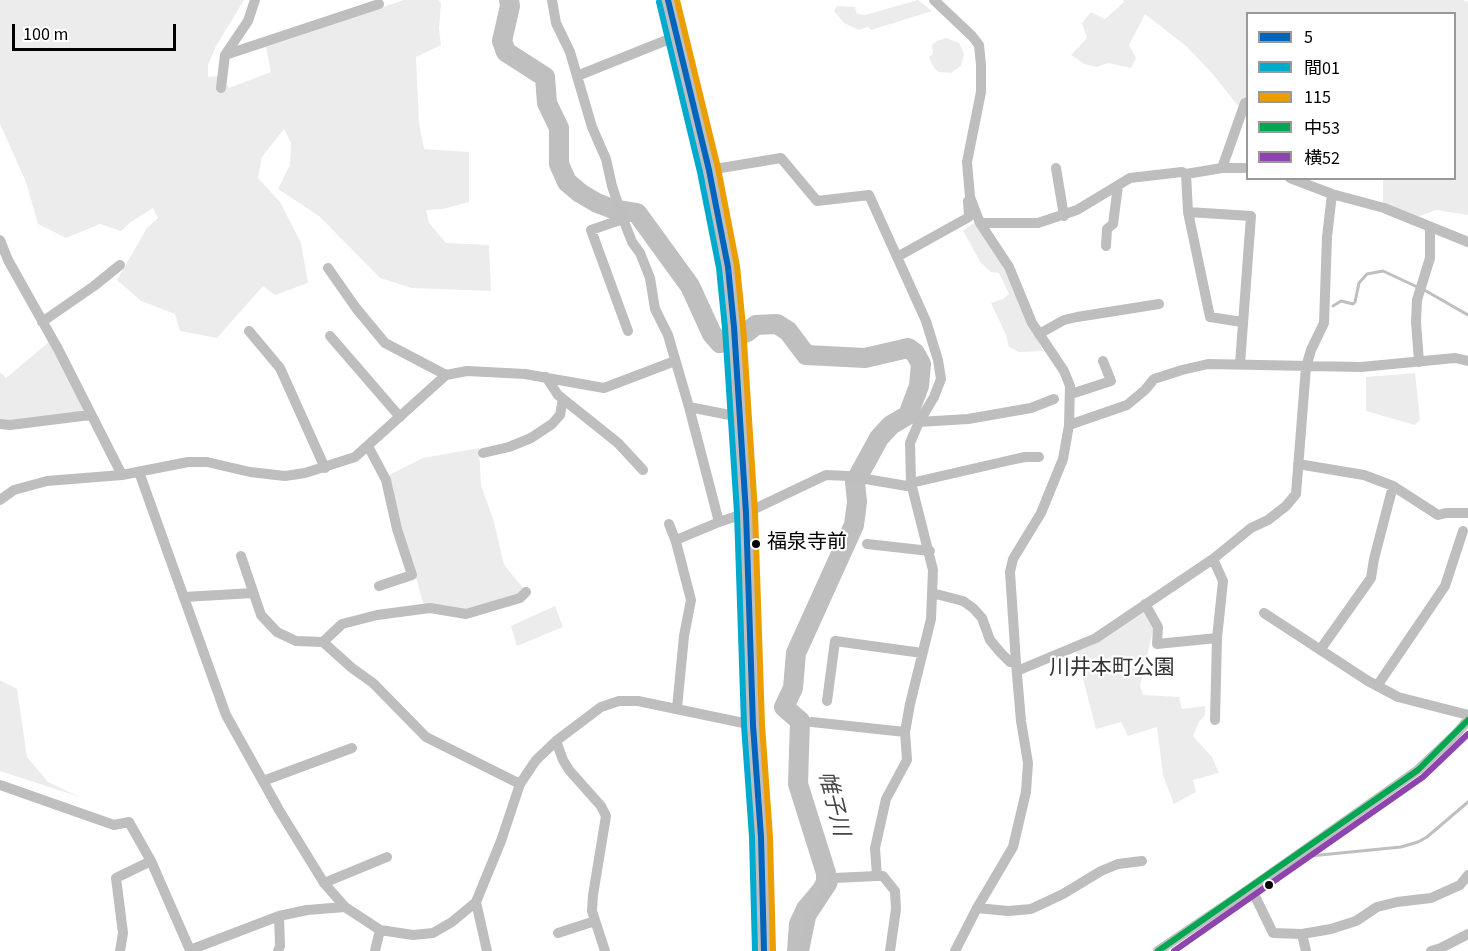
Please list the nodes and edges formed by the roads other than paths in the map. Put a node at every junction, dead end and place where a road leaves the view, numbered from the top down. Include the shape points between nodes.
1 (255, 0) edge
2 (552, 0) edge
3 (668, 0) edge
4 (934, 0) edge
5 (379, 4) dead end
6 (677, 36) junction
7 (225, 55) junction
8 (577, 76) junction
9 (221, 88) dead end
10 (1246, 103) edge
11 (1056, 168) dead end
12 (1222, 168) junction
13 (1246, 168) edge
14 (709, 170) junction
15 (1186, 174) junction
16 (1295, 180) edge
17 (1326, 180) edge
18 (1118, 186) junction
19 (1327, 192) junction
20 (970, 197) junction
21 (1188, 212) junction
22 (1064, 216) junction
23 (623, 219) junction
24 (980, 223) junction
25 (1430, 227) junction
26 (0, 240) edge
27 (1468, 242) edge
28 (1106, 246) dead end
29 (897, 257) junction
30 (120, 265) dead end
31 (328, 268) dead end
32 (1159, 304) dead end
33 (42, 322) junction
34 (1242, 322) junction
35 (249, 331) dead end
36 (628, 332) dead end
37 (1039, 334) junction
38 (330, 336) dead end
39 (675, 361) junction
40 (1103, 361) dead end
41 (1468, 361) edge
42 (1419, 362) junction
43 (1240, 364) junction
44 (1306, 367) junction
45 (446, 375) junction
46 (546, 377) junction
47 (1071, 394) junction
48 (563, 399) junction
49 (1054, 399) dead end
50 (689, 407) junction
51 (90, 415) junction
52 (400, 417) junction
53 (740, 417) junction
54 (919, 422) junction
55 (0, 424) edge
56 (1069, 425) junction
57 (368, 446) junction
58 (483, 453) dead end
59 (1039, 458) dead end
60 (1298, 464) junction
61 (325, 468) junction
62 (643, 470) dead end
63 (139, 472) junction
64 (122, 475) junction
65 (911, 483) junction
66 (1393, 486) junction
67 (0, 500) edge
68 (746, 513) junction
69 (1468, 513) edge
70 (719, 522) junction
71 (669, 524) dead end
72 (1463, 531) dead end
73 (675, 542) junction
74 (867, 544) dead end
75 (930, 551) junction
76 (241, 556) dead end
77 (1213, 559) junction
78 (379, 586) dead end
79 (526, 592) dead end
80 (253, 593) junction
81 (932, 593) junction
82 (184, 597) junction
83 (1145, 604) junction
84 (1264, 614) dead end
85 (1217, 638) junction
86 (323, 642) junction
87 (1320, 650) junction
88 (922, 653) junction
89 (1016, 667) junction
90 (1377, 686) junction
91 (827, 701) dead end
92 (677, 708) junction
93 (1468, 715) edge
94 (1215, 720) dead end
95 (1468, 720) edge
96 (812, 722) dead end
97 (753, 725) junction
98 (905, 732) junction
99 (556, 741) junction
100 (352, 747) dead end
101 (263, 781) junction
102 (520, 784) junction
103 (0, 785) edge
104 (387, 857) dead end
105 (151, 861) junction
106 (1142, 861) dead end
107 (1468, 875) edge
108 (877, 876) junction
109 (324, 883) junction
110 (1251, 888) junction
111 (476, 902) junction
112 (345, 907) junction
113 (977, 908) junction
114 (279, 916) junction
115 (595, 921) junction
116 (380, 930) junction
117 (558, 933) dead end
118 (1302, 934) junction
119 (1468, 934) edge
120 (120, 951) edge
121 (278, 951) edge
122 (375, 951) edge
123 (487, 951) edge
124 (604, 951) edge
125 (764, 951) edge
126 (804, 951) edge
127 (890, 951) edge
128 (955, 951) edge
129 (1158, 951) edge
130 (1306, 951) edge
131 (1431, 951) edge

1 - 7 street via 248,21
2 - 8 street via 556,23
3 - 6 highway
4 - 20 street via 979,45 981,93 967,162
5 - 7 street
6 - 8 street
6 - 14 highway
7 - 9 street
8 - 23 street
10 - 12 street
11 - 22 street
12 - 13 street
12 - 15 street
14 - 29 street via 781,158 817,201 869,195
14 - 53 highway via 728,267
15 - 18 street via 1130,178
15 - 21 street
16 - 19 street
17 - 19 street
18 - 22 street
18 - 28 street
19 - 25 street via 1384,208
19 - 44 street via 1324,323
20 - 24 street
20 - 29 street via 969,217
21 - 34 street via 1210,317
21 - 34 street via 1251,216
22 - 24 street via 1038,223
23 - 36 street via 591,230
23 - 39 street via 650,278 655,309
24 - 37 street via 1009,267
25 - 27 street
25 - 42 street via 1430,258 1417,300
26 - 33 street
29 - 54 street via 926,321 938,360 940,379
30 - 33 street
31 - 45 street via 385,343
32 - 37 street via 1077,316
33 - 51 street
34 - 43 street
35 - 61 street via 280,368
37 - 47 street via 1064,370
38 - 52 street
39 - 46 street via 604,388
39 - 50 street
40 - 47 street via 1111,381
41 - 42 street via 1455,358
42 - 44 street
43 - 44 street
43 - 56 street via 1208,364 1182,370 1154,380 1127,405
44 - 60 street
45 - 46 street via 488,371
45 - 52 street
46 - 48 street
47 - 56 street
48 - 58 street via 560,415 552,424 531,438
48 - 62 street via 618,443
49 - 54 street via 1031,408 968,419
50 - 53 street
50 - 70 street
51 - 55 street
51 - 64 street
52 - 57 street
53 - 68 highway
54 - 65 street via 910,443
56 - 89 street via 1063,459 1041,513 1013,559 1010,572
57 - 61 street via 355,457
57 - 78 street via 386,480 412,575
59 - 65 street via 1025,457
60 - 66 street via 1364,475
60 - 77 street via 1296,494 1286,506
61 - 63 street via 285,476 188,462
63 - 64 street
63 - 82 street
64 - 67 street via 47,481 14,490
65 - 68 street via 907,486 826,475
65 - 75 street
66 - 69 street via 1438,515
66 - 87 street via 1371,578
68 - 70 street
68 - 97 highway
70 - 73 street
71 - 73 street
72 - 90 street via 1445,586
73 - 92 street via 691,600
74 - 75 street
75 - 81 street
76 - 80 street
77 - 83 street
77 - 85 street via 1223,581
79 - 86 street via 520,598 466,614 430,608 342,624
80 - 82 street
80 - 86 street via 261,615 277,632 296,641
81 - 88 street via 931,619
81 - 89 street via 963,601 973,608 982,618 990,640
82 - 101 street via 226,715
83 - 85 street via 1158,627 1157,644
83 - 89 street via 1096,638
84 - 87 street
85 - 94 street
86 - 102 street via 373,683 426,737
87 - 90 street
88 - 91 street via 835,641
88 - 98 street
89 - 113 street via 1028,763 1026,792 1013,847
90 - 93 street via 1398,697
92 - 97 street
92 - 99 street via 619,701 601,707
95 - 110 street via 1418,770
96 - 98 street
97 - 125 highway
98 - 108 street via 907,760 886,799 879,822 875,848
99 - 102 street via 536,760
99 - 115 street via 562,760 606,816 593,895
100 - 101 street
101 - 109 street
102 - 111 street
103 - 105 street via 114,825 129,822
104 - 109 street
105 - 114 street via 190,950
105 - 120 street via 116,878 123,933
106 - 113 street via 1101,870 1031,909
107 - 118 street via 1460,885 1431,898 1377,907 1356,921
108 - 126 street via 834,878 811,917
108 - 127 street via 883,876 895,891
109 - 112 street
110 - 118 street via 1273,933
110 - 129 street
111 - 116 street via 433,933 413,935
111 - 123 street
112 - 114 street
112 - 116 street
113 - 128 street
114 - 121 street
115 - 117 street
115 - 124 street
116 - 122 street
118 - 130 street
119 - 131 street

